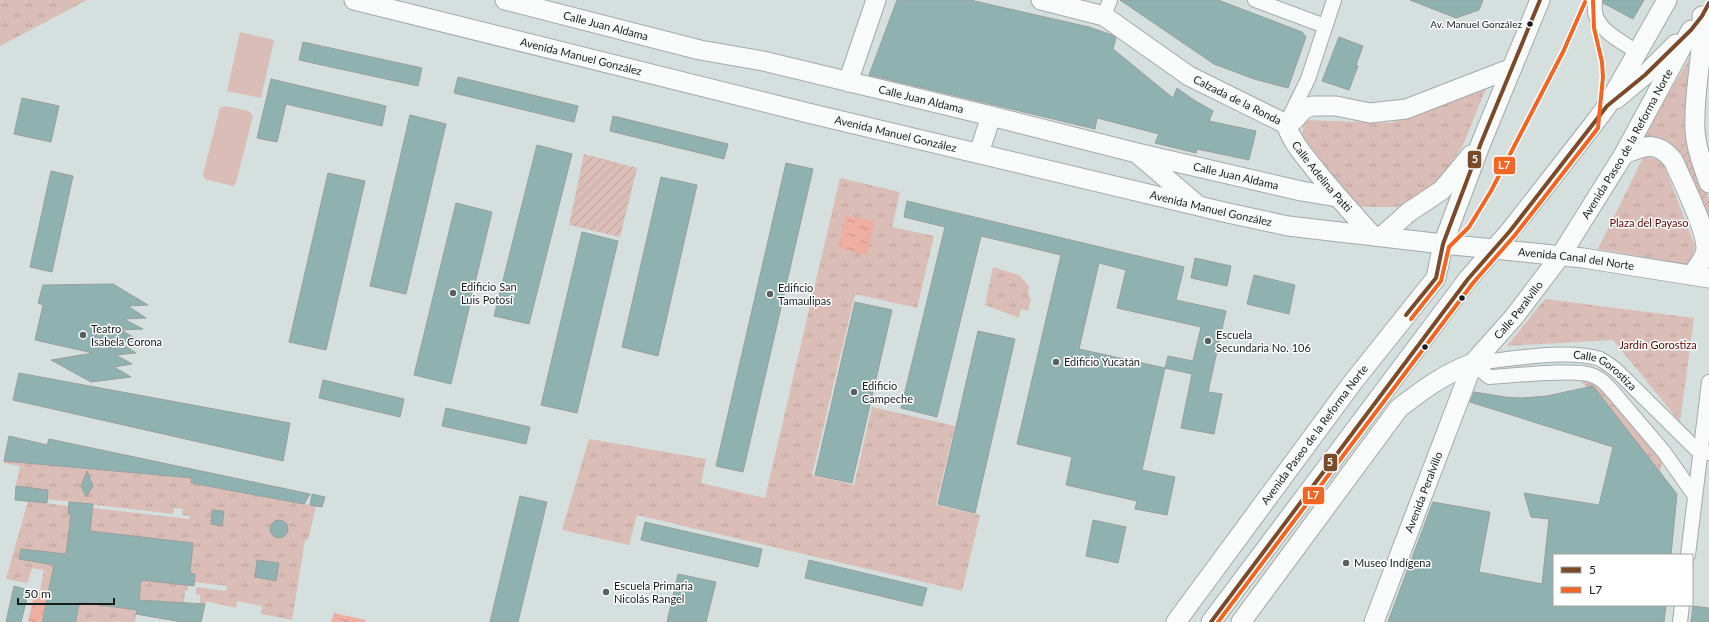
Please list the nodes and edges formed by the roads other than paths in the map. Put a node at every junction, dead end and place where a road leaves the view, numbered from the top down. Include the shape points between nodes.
1 (354, 0) edge
2 (505, 0) edge
3 (876, 0) edge
4 (1041, 0) edge
5 (1256, 0) edge
6 (1334, 0) edge
7 (1540, 0) edge
8 (1595, 0) edge
9 (1667, 0) edge
10 (1107, 8) edge
11 (1700, 16) edge
12 (1325, 26) junction
13 (1637, 52) junction
14 (1512, 68) junction
15 (1704, 78) edge
16 (848, 82) junction
17 (1607, 106) junction
18 (991, 116) junction
19 (1286, 124) junction
20 (1481, 143) junction
21 (979, 152) junction
22 (1137, 153) junction
23 (1624, 154) junction
24 (1709, 183) edge
25 (1338, 197) junction
26 (1198, 205) junction
27 (1377, 235) junction
28 (1443, 244) junction
29 (1493, 249) junction
30 (1561, 255) junction
31 (1700, 276) edge
32 (1473, 363) junction
33 (1709, 382) edge
34 (1704, 452) edge
35 (1695, 496) junction
36 (1688, 554) edge
37 (1682, 606) edge
38 (1176, 622) edge
39 (1211, 622) edge
40 (1241, 622) edge
41 (1374, 622) edge
42 (1680, 622) edge

1 - 21 main road, Avenida Manuel González via 808,113
2 - 16 main road, Calle Juan Aldama via 700,50 763,61
3 - 16 main road
4 - 10 main road, Calzada de la Ronda
5 - 12 street
6 - 12 street
7 - 14 main road, Avenida Paseo de la Reforma Norte
8 - 13 street via 1595,16 1604,29
9 - 13 main road
10 - 19 main road, Calzada de la Ronda via 1189,76
11 - 15 main road
11 - 17 main road via 1645,75
11 - 23 main road, Avenida Paseo de la Reforma Norte
12 - 19 street via 1308,79
13 - 17 main road
14 - 19 main road, Calzada de la Ronda via 1406,109 1370,113 1336,106 1312,106
14 - 20 main road, Avenida Paseo de la Reforma Norte
15 - 24 main road via 1695,129 1700,160
16 - 18 main road, Calle Juan Aldama
17 - 29 main road via 1510,231
18 - 21 main road
18 - 22 main road, Calle Juan Aldama
19 - 25 main road, Calle Adelina Patti via 1293,142
20 - 27 main road via 1442,190
20 - 28 main road, Avenida Paseo de la Reforma Norte
21 - 26 main road, Avenida Manuel González
22 - 25 main road, Calle Juan Aldama via 1301,191
22 - 26 main road
23 - 30 main road, Avenida Paseo de la Reforma Norte
23 - 31 main road via 1647,145 1666,152 1673,160 1705,239 1706,253
25 - 27 main road, Calle Adelina Patti
26 - 27 main road, Avenida Manuel González via 1288,226
27 - 28 main road, Avenida Manuel González
28 - 29 main road, Avenida Canal del Norte
28 - 38 main road, Avenida Paseo de la Reforma Norte via 1436,278 1353,382
29 - 30 main road, Avenida Canal del Norte
29 - 39 main road
30 - 31 main road, Avenida Canal del Norte
30 - 32 main road, Calle Peralvillo via 1514,317
32 - 34 street, Calle Gorostiza via 1568,355 1607,362
32 - 35 street via 1489,376 1578,373 1594,375 1607,384 1634,416 1664,452
32 - 40 main road via 1452,371 1399,408
32 - 41 main road, Avenida Peralvillo
33 - 34 street
34 - 35 street
35 - 36 street
37 - 42 street

